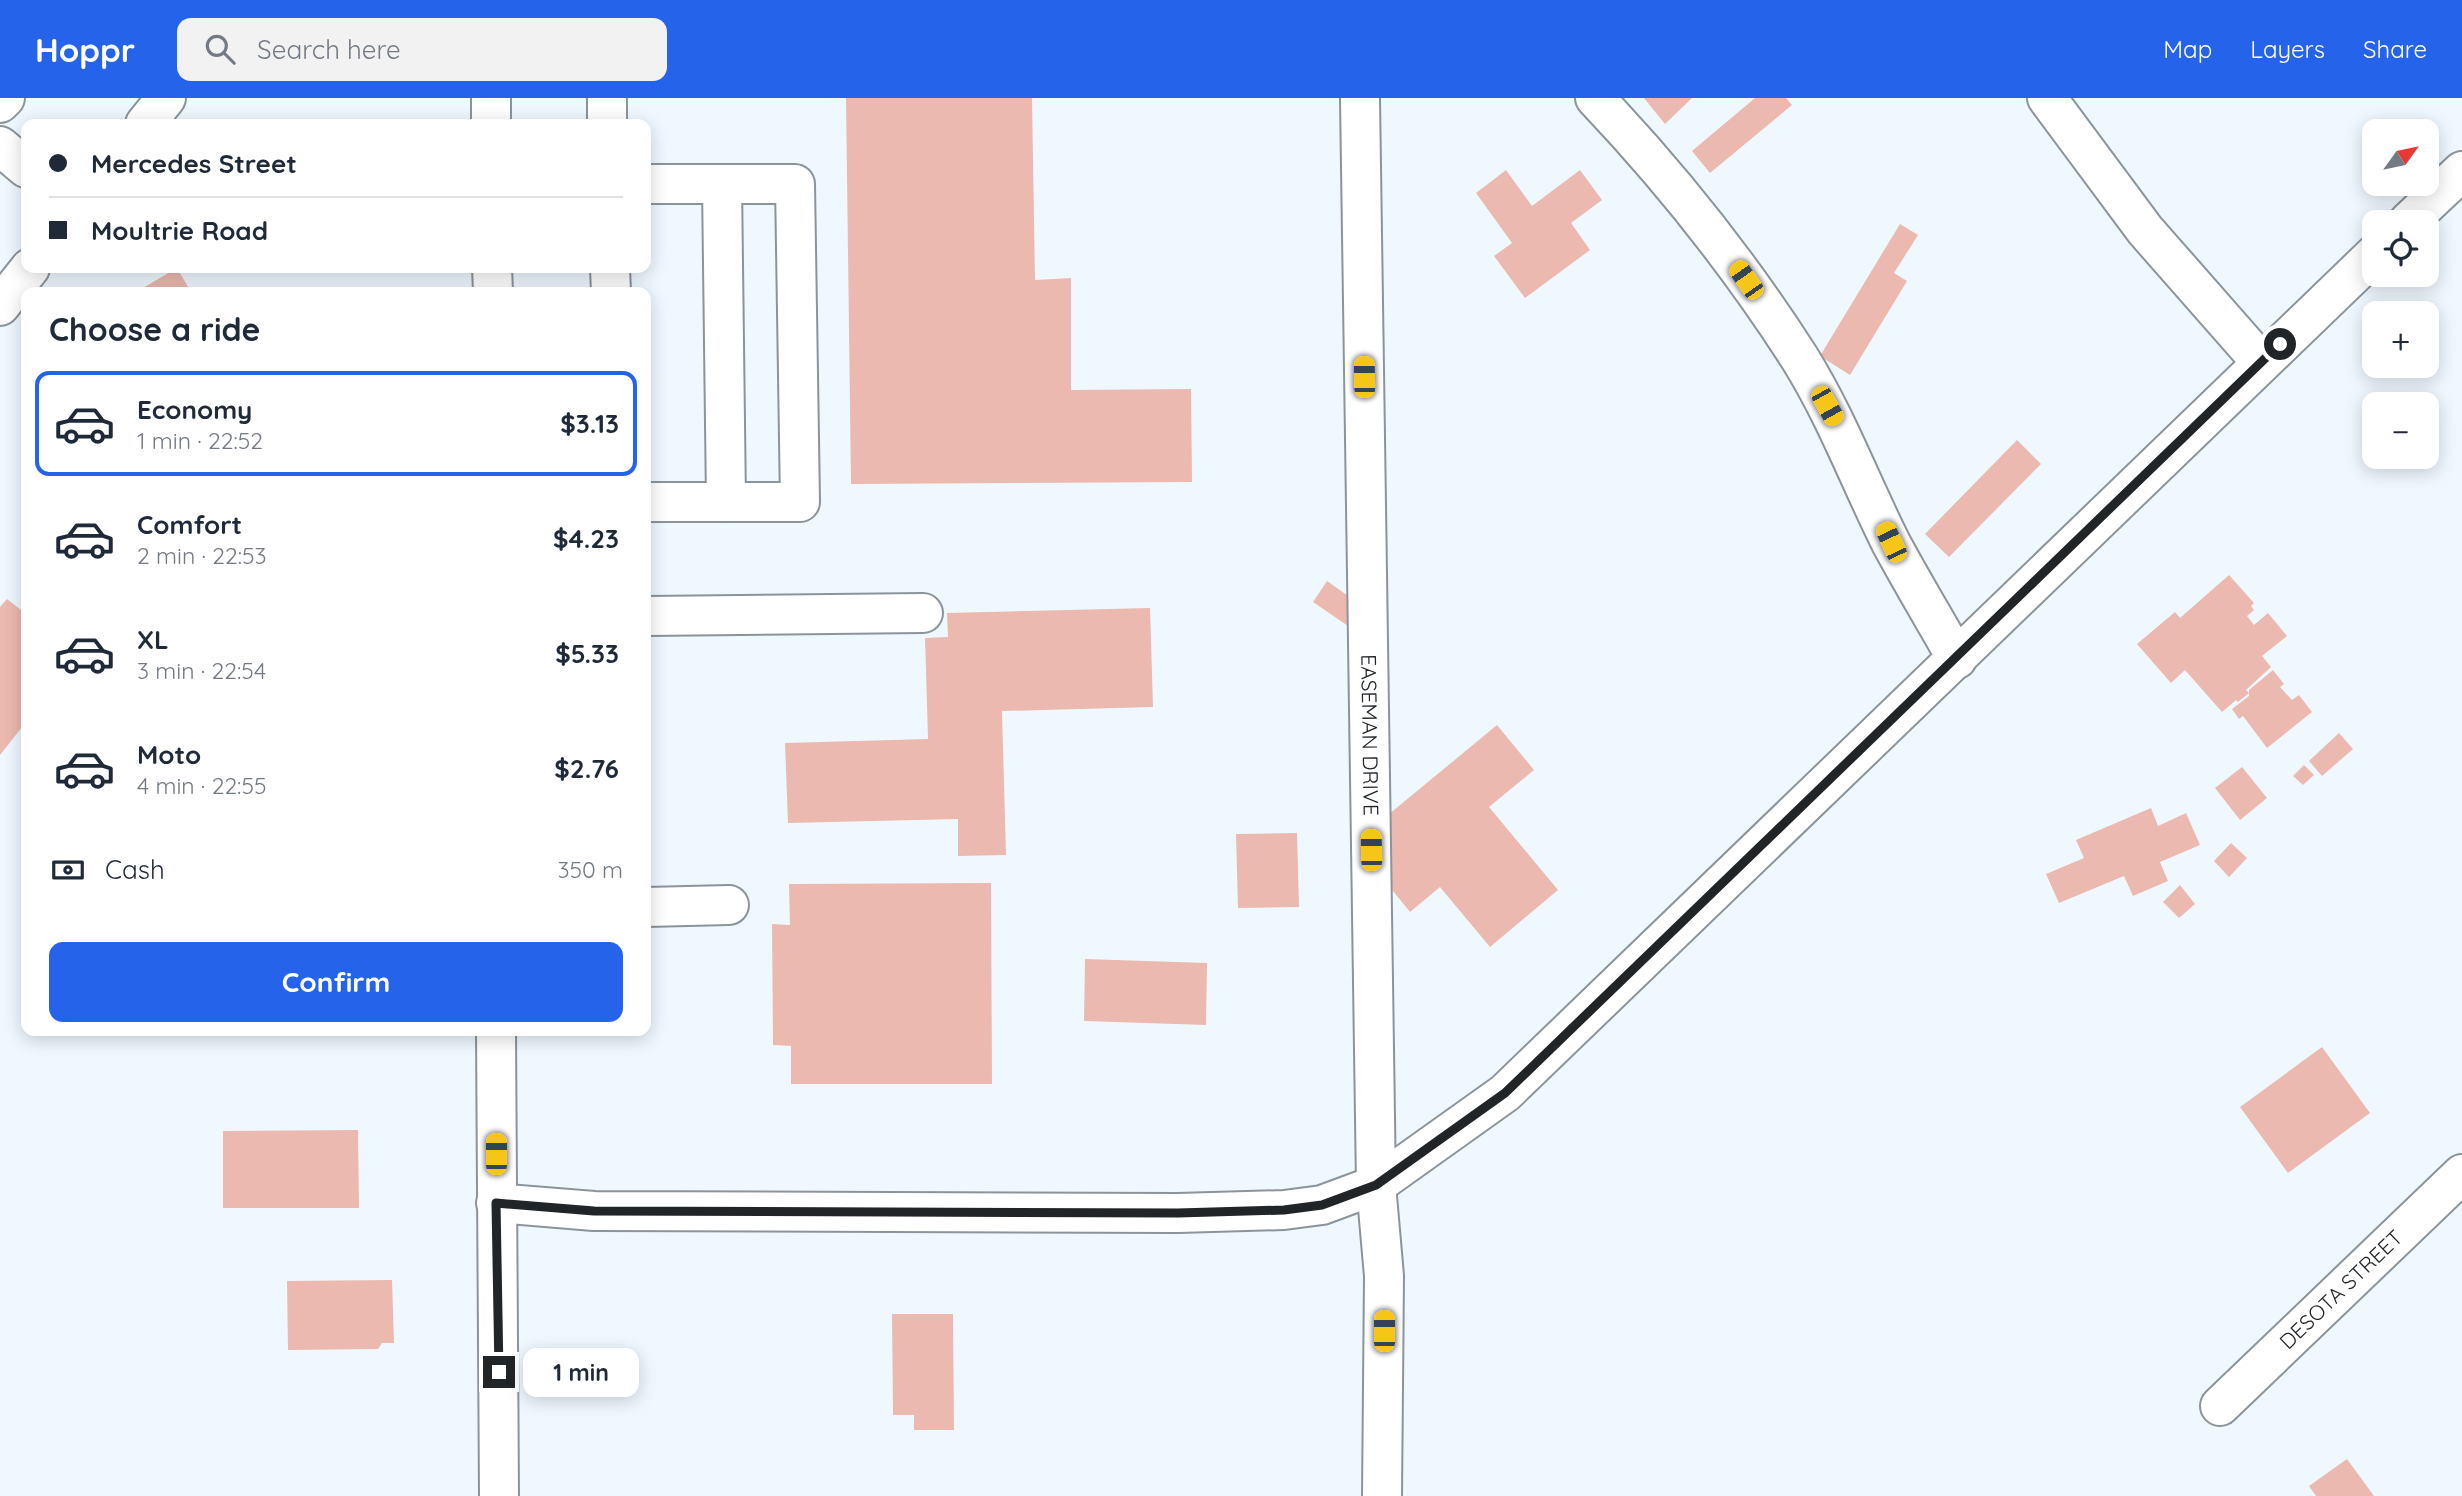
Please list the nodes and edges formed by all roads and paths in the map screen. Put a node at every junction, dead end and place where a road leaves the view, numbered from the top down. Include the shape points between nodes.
1 (5, 98) edge
2 (166, 98) edge
3 (491, 98) edge
4 (607, 98) edge
5 (1360, 98) edge
6 (1595, 98) edge
7 (2046, 98) edge
8 (0, 103) edge
9 (149, 119) edge
10 (491, 119) edge
11 (607, 119) edge
12 (0, 146) edge
13 (21, 164) edge
14 (2462, 171) edge
15 (651, 184) edge
16 (722, 184) junction
17 (2421, 210) edge
18 (2362, 266) edge
19 (26, 273) edge
20 (0, 306) edge
21 (2261, 362) junction
22 (651, 502) edge
23 (726, 502) junction
24 (923, 612) dead end
25 (651, 616) edge
26 (1956, 659) junction
27 (729, 905) dead end
28 (651, 907) edge
29 (496, 1036) edge
30 (2462, 1174) edge
31 (1376, 1185) junction
32 (496, 1203) junction
33 (2220, 1406) dead end
34 (499, 1496) edge
35 (1382, 1496) edge

1 - 8 street
2 - 9 street
3 - 10 street
4 - 11 street
5 - 31 street, EASEMAN DRIVE
6 - 26 street via 1732,261 1799,358 1840,430 1891,542
7 - 21 street via 2145,230
12 - 13 street
14 - 17 street
15 - 16 street
16 - 23 street
16 - 23 street via 795,184 800,502
18 - 21 street
19 - 20 street
21 - 26 street
22 - 23 street
24 - 25 street
26 - 31 street via 1505,1093
27 - 28 street
29 - 32 street
30 - 33 street, DESOTA STREET
31 - 32 street via 1322,1205 1178,1213 594,1211
31 - 35 street, EASEMAN DRIVE via 1384,1276
32 - 34 street

